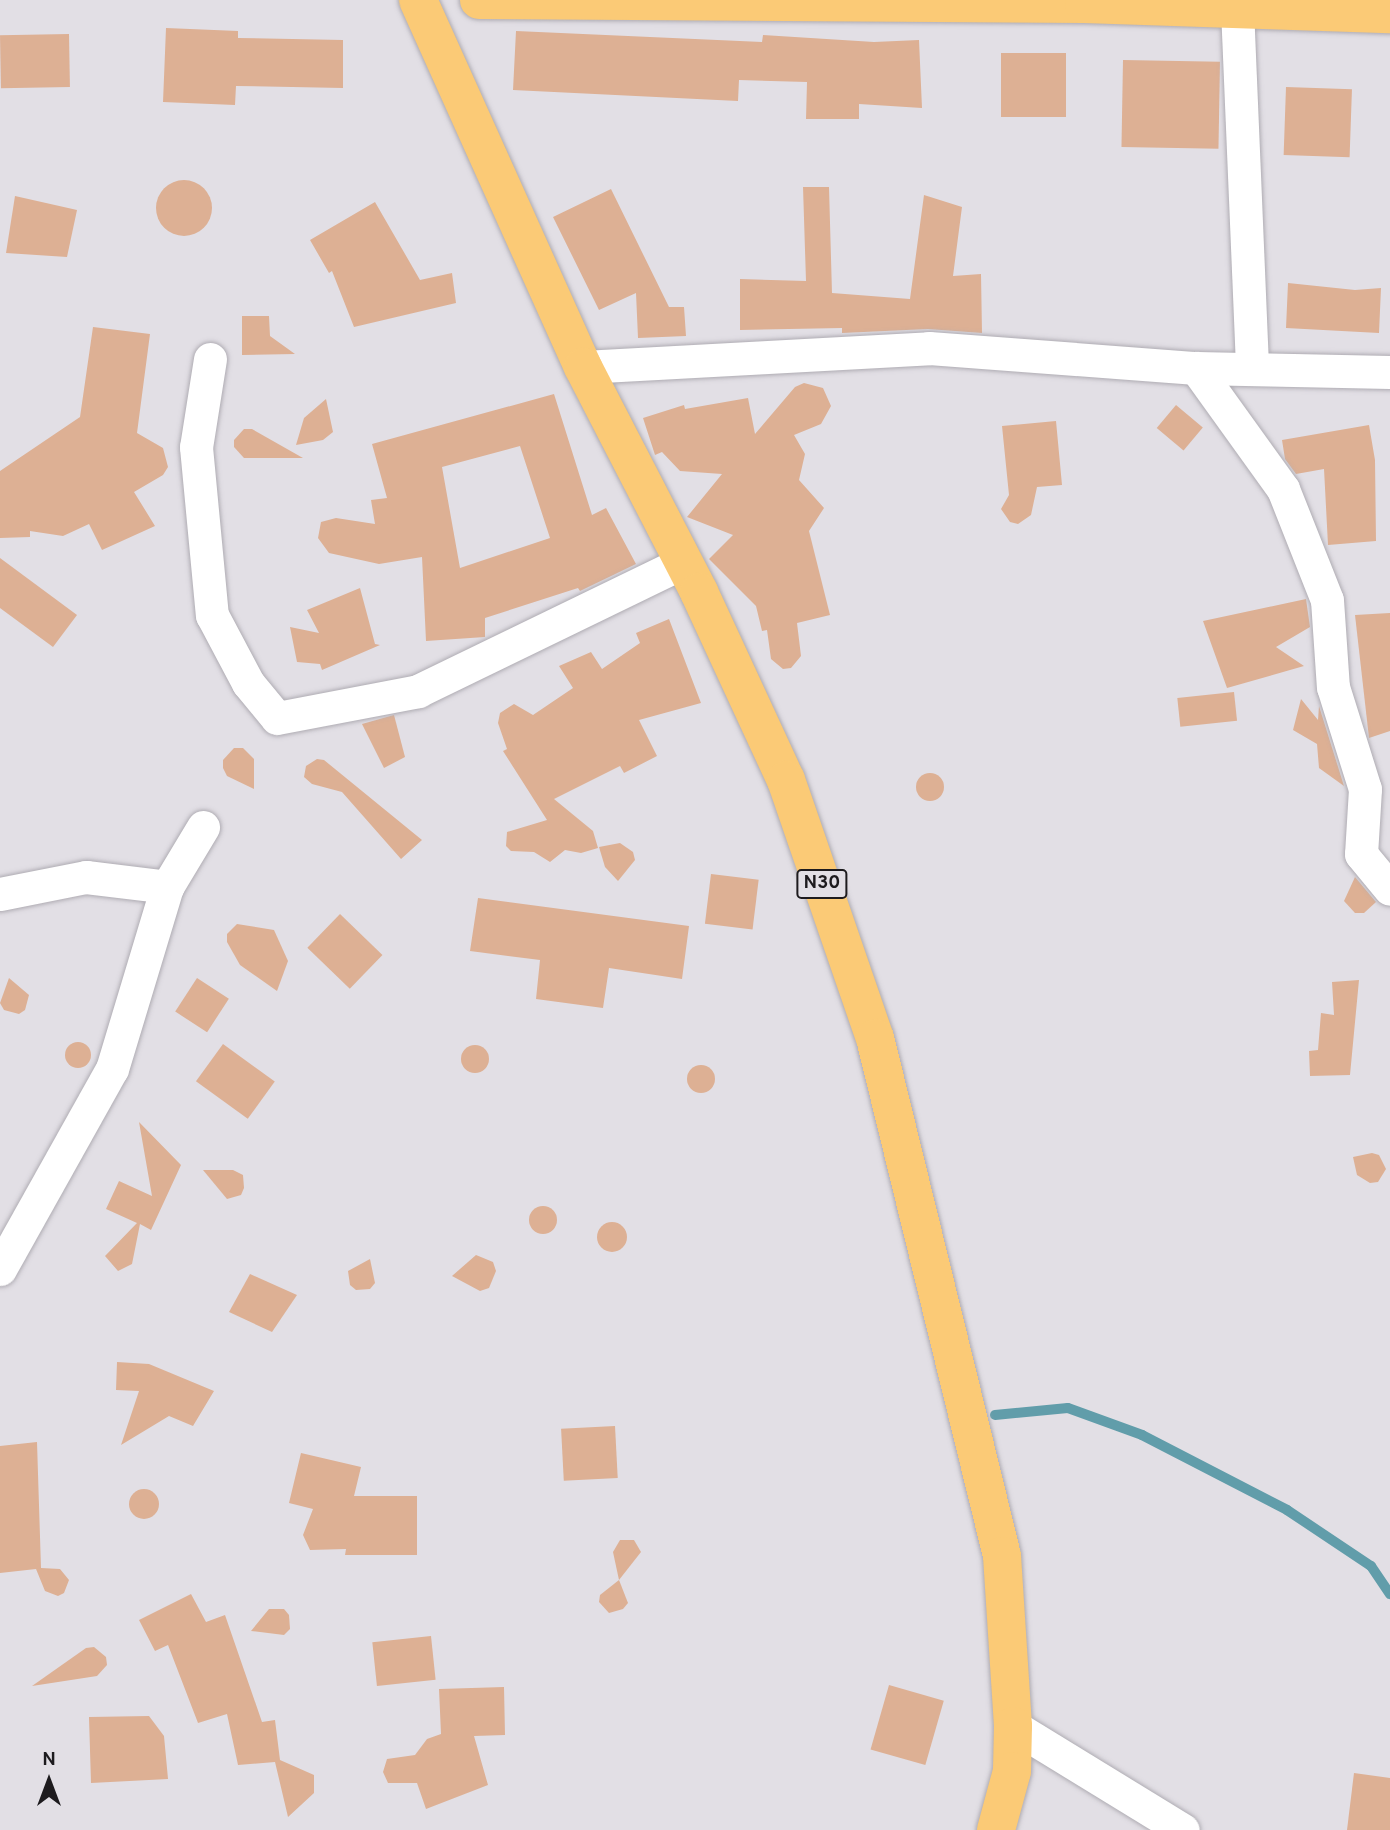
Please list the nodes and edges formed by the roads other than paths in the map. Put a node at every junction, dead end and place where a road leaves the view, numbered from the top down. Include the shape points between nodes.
1 (418, 0) edge
2 (479, 0) edge
3 (780, 1) edge
4 (1084, 2) edge
5 (1237, 8) junction
6 (1390, 14) edge
7 (210, 359) dead end
8 (583, 367) junction
9 (1196, 368) junction
10 (1252, 369) junction
11 (1390, 372) edge
12 (684, 562) junction
13 (203, 827) dead end
14 (167, 887) junction
15 (1390, 889) edge
16 (0, 894) edge
17 (0, 1269) edge
18 (1013, 1726) junction
19 (996, 1830) edge
20 (1183, 1830) edge

1 - 8 main road, N30
2 - 3 main road
3 - 4 main road
4 - 5 main road
5 - 6 main road
5 - 10 street
7 - 12 street via 196,447 212,615 248,682 277,718 418,691
8 - 9 street via 929,348
8 - 12 main road, N30
9 - 10 street
9 - 15 street via 1283,489 1327,600 1333,687 1365,789 1361,854
10 - 11 street
12 - 18 main road, N30 via 786,780 875,1038 1002,1556
13 - 14 street
14 - 16 street via 86,877
14 - 17 street via 112,1069
18 - 19 main road, N30 via 1012,1770
18 - 20 street

